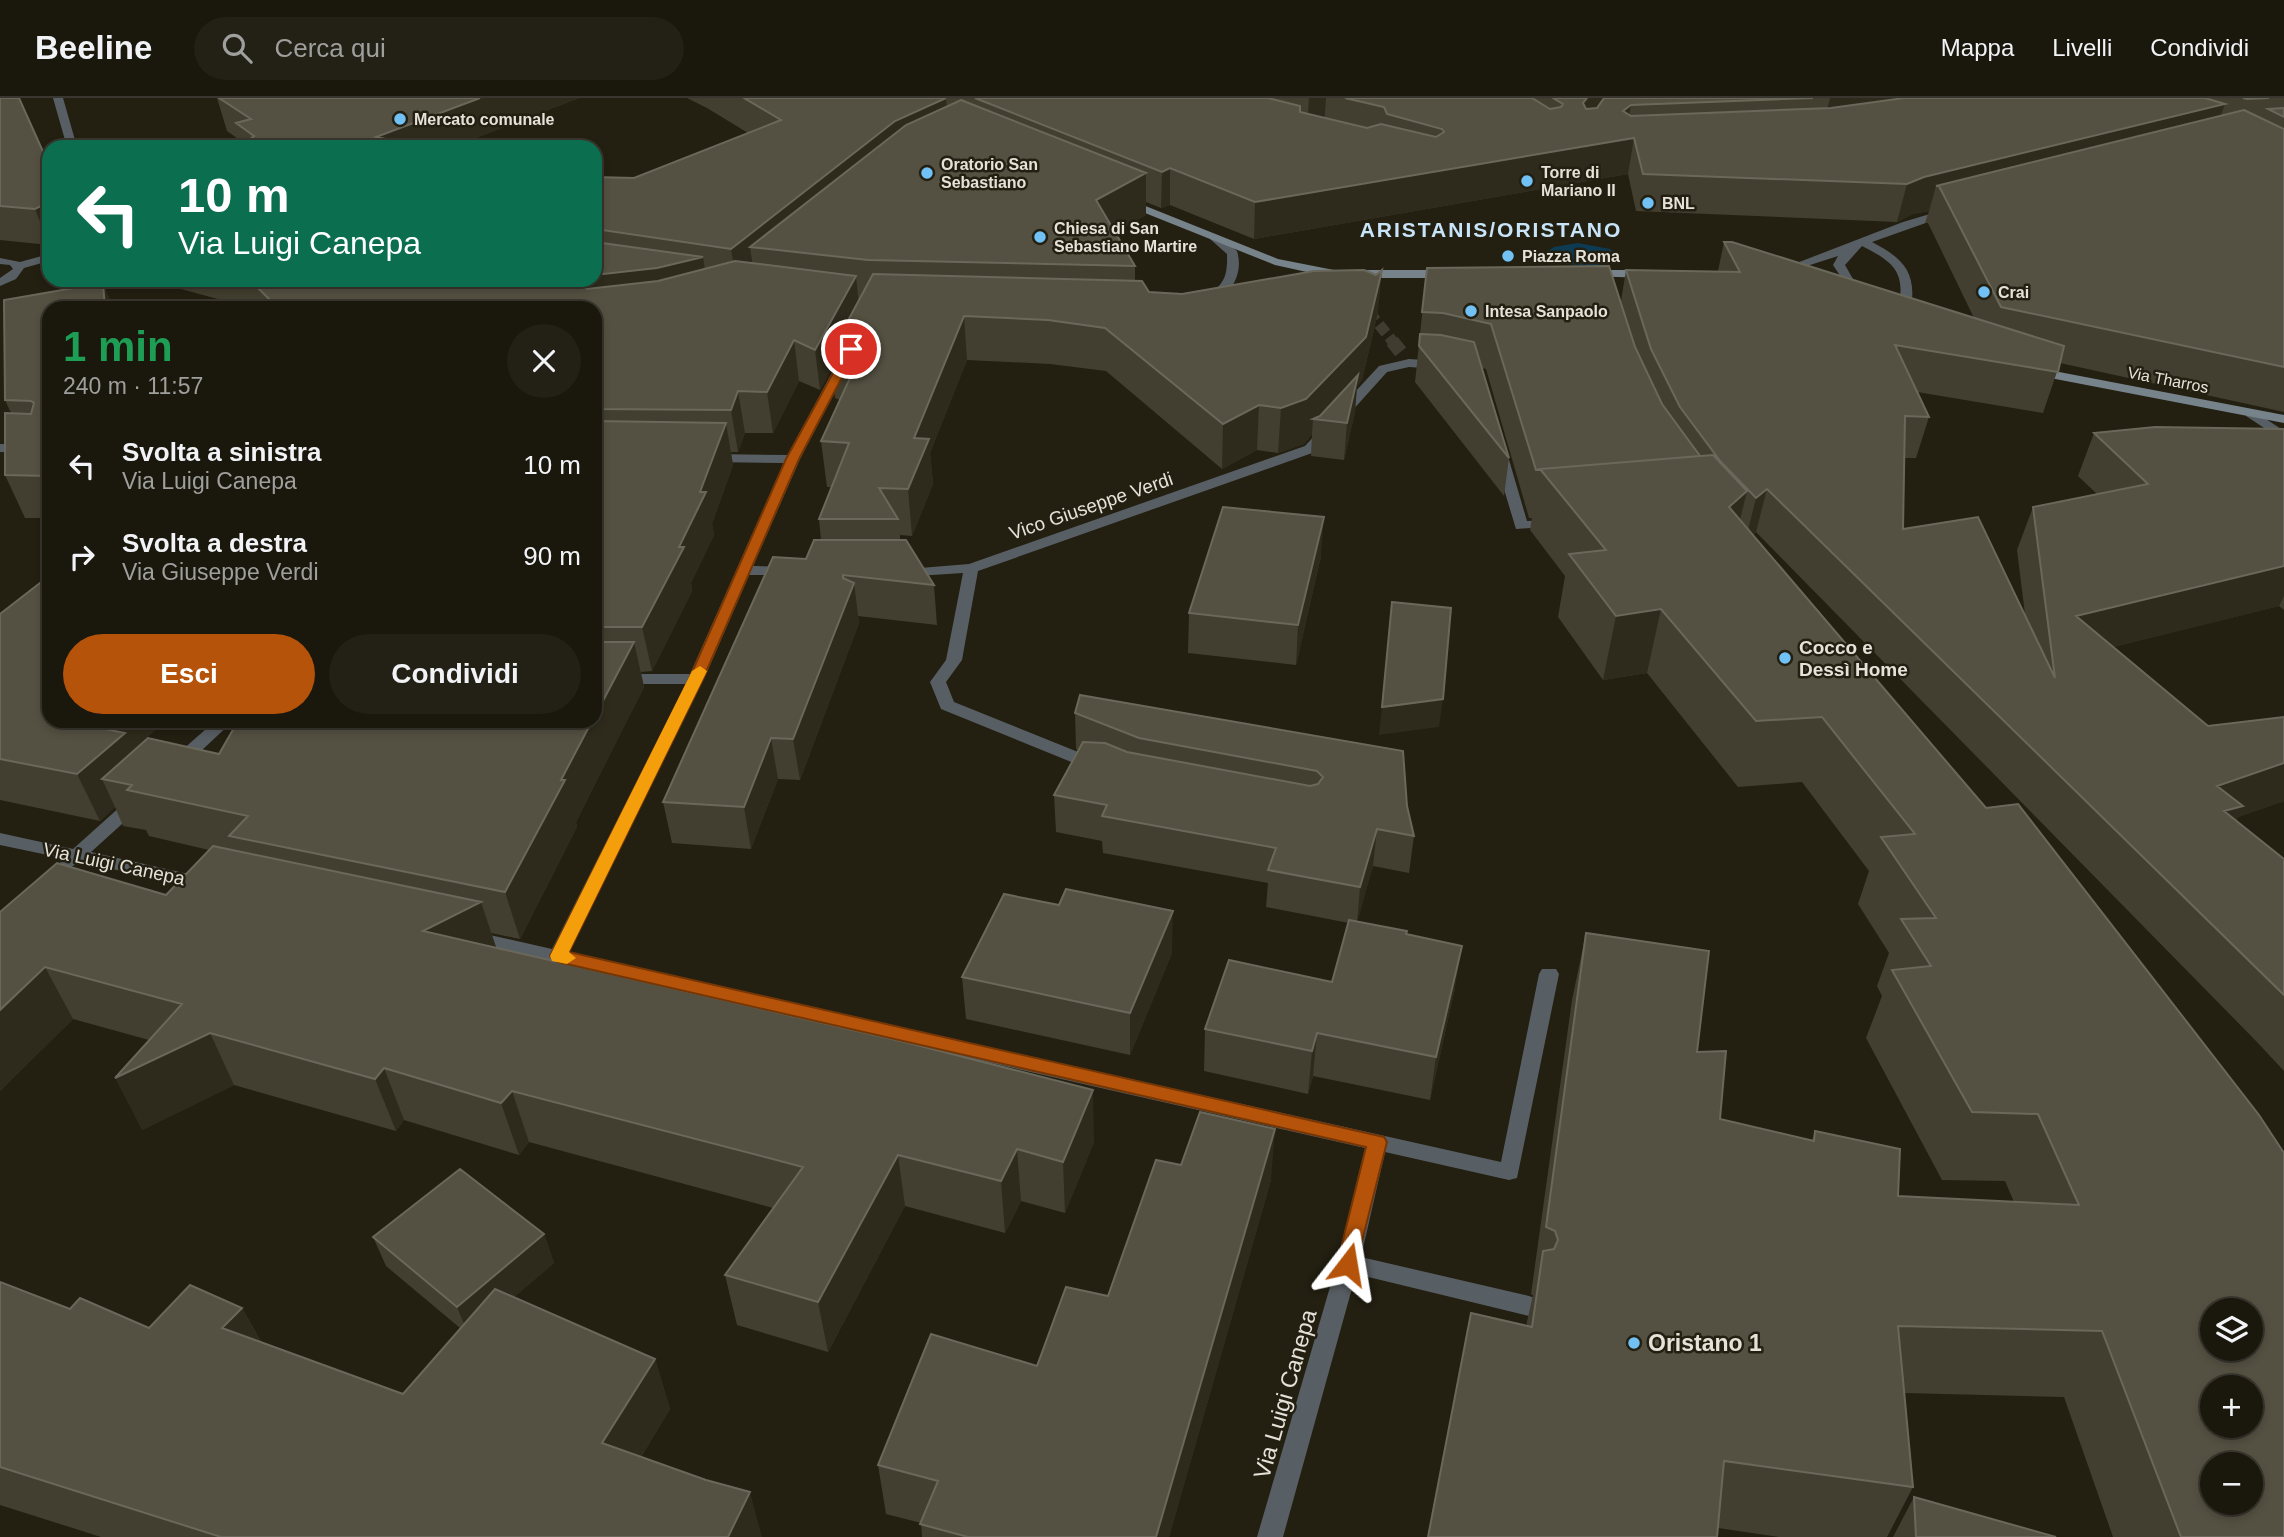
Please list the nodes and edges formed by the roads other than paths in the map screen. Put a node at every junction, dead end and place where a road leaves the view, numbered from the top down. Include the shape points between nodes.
1 (58, 98) edge
2 (70, 140) edge
3 (1112, 196) edge
4 (1958, 209) edge
5 (1214, 237) junction
6 (1862, 244) junction
7 (42, 259) edge
8 (0, 261) edge
9 (19, 266) junction
10 (1334, 274) junction
11 (1459, 274) edge
12 (1575, 274) edge
13 (1660, 274) edge
14 (1796, 278) edge
15 (1299, 281) edge
16 (0, 282) edge
17 (1831, 286) edge
18 (1234, 296) edge
19 (1883, 307) junction
20 (851, 349) edge
21 (2022, 366) edge
22 (1457, 369) edge
23 (2250, 413) junction
24 (2284, 419) edge
25 (1496, 437) edge
26 (2284, 438) edge
27 (0, 448) edge
28 (42, 449) edge
29 (693, 457) edge
30 (793, 459) junction
31 (1573, 521) edge
32 (971, 568) junction
33 (744, 570) junction
34 (801, 572) edge
35 (891, 573) edge
36 (602, 679) edge
37 (696, 679) junction
38 (217, 728) edge
39 (1110, 772) edge
40 (165, 775) edge
41 (145, 793) edge
42 (0, 839) edge
43 (75, 856) junction
44 (57, 872) edge
45 (226, 888) edge
46 (452, 934) edge
47 (558, 956) junction
48 (1549, 975) dead end
49 (1377, 1142) junction
50 (1348, 1264) junction
51 (1529, 1306) dead end
52 (1270, 1537) edge

1 - 2 street
3 - 5 street
4 - 6 street via 1918,219
5 - 10 street via 1275,262
5 - 18 street via 1233,253 1234,270 1218,296 1201,304
6 - 14 street via 1769,274
6 - 19 street via 1839,265 1849,281
6 - 19 street via 1891,256 1905,270 1906,300
7 - 9 street
8 - 9 street
9 - 16 street via 17,273
10 - 11 street via 1354,279
10 - 15 street
12 - 13 street via 1602,280
17 - 19 street
20 - 30 street
21 - 23 street, Via Tharros via 2045,375
22 - 32 street, Vico Giuseppe Verdi via 1407,360 1383,369 1310,449
23 - 24 street, Via Tharros
23 - 26 street
25 - 31 street via 1521,526
27 - 28 street
29 - 30 street
30 - 33 street
32 - 35 street, Vico Giuseppe Verdi
32 - 39 street via 954,660 938,682 947,705
33 - 34 street
33 - 37 street
36 - 37 street
37 - 47 street
38 - 40 street
41 - 43 street
42 - 43 street, Via Luigi Canepa
43 - 44 street
43 - 45 street, Via Luigi Canepa
46 - 47 street
47 - 49 street
48 - 49 street via 1508,1172
49 - 50 street, Via Luigi Canepa
50 - 51 street
50 - 52 street, Via Luigi Canepa

